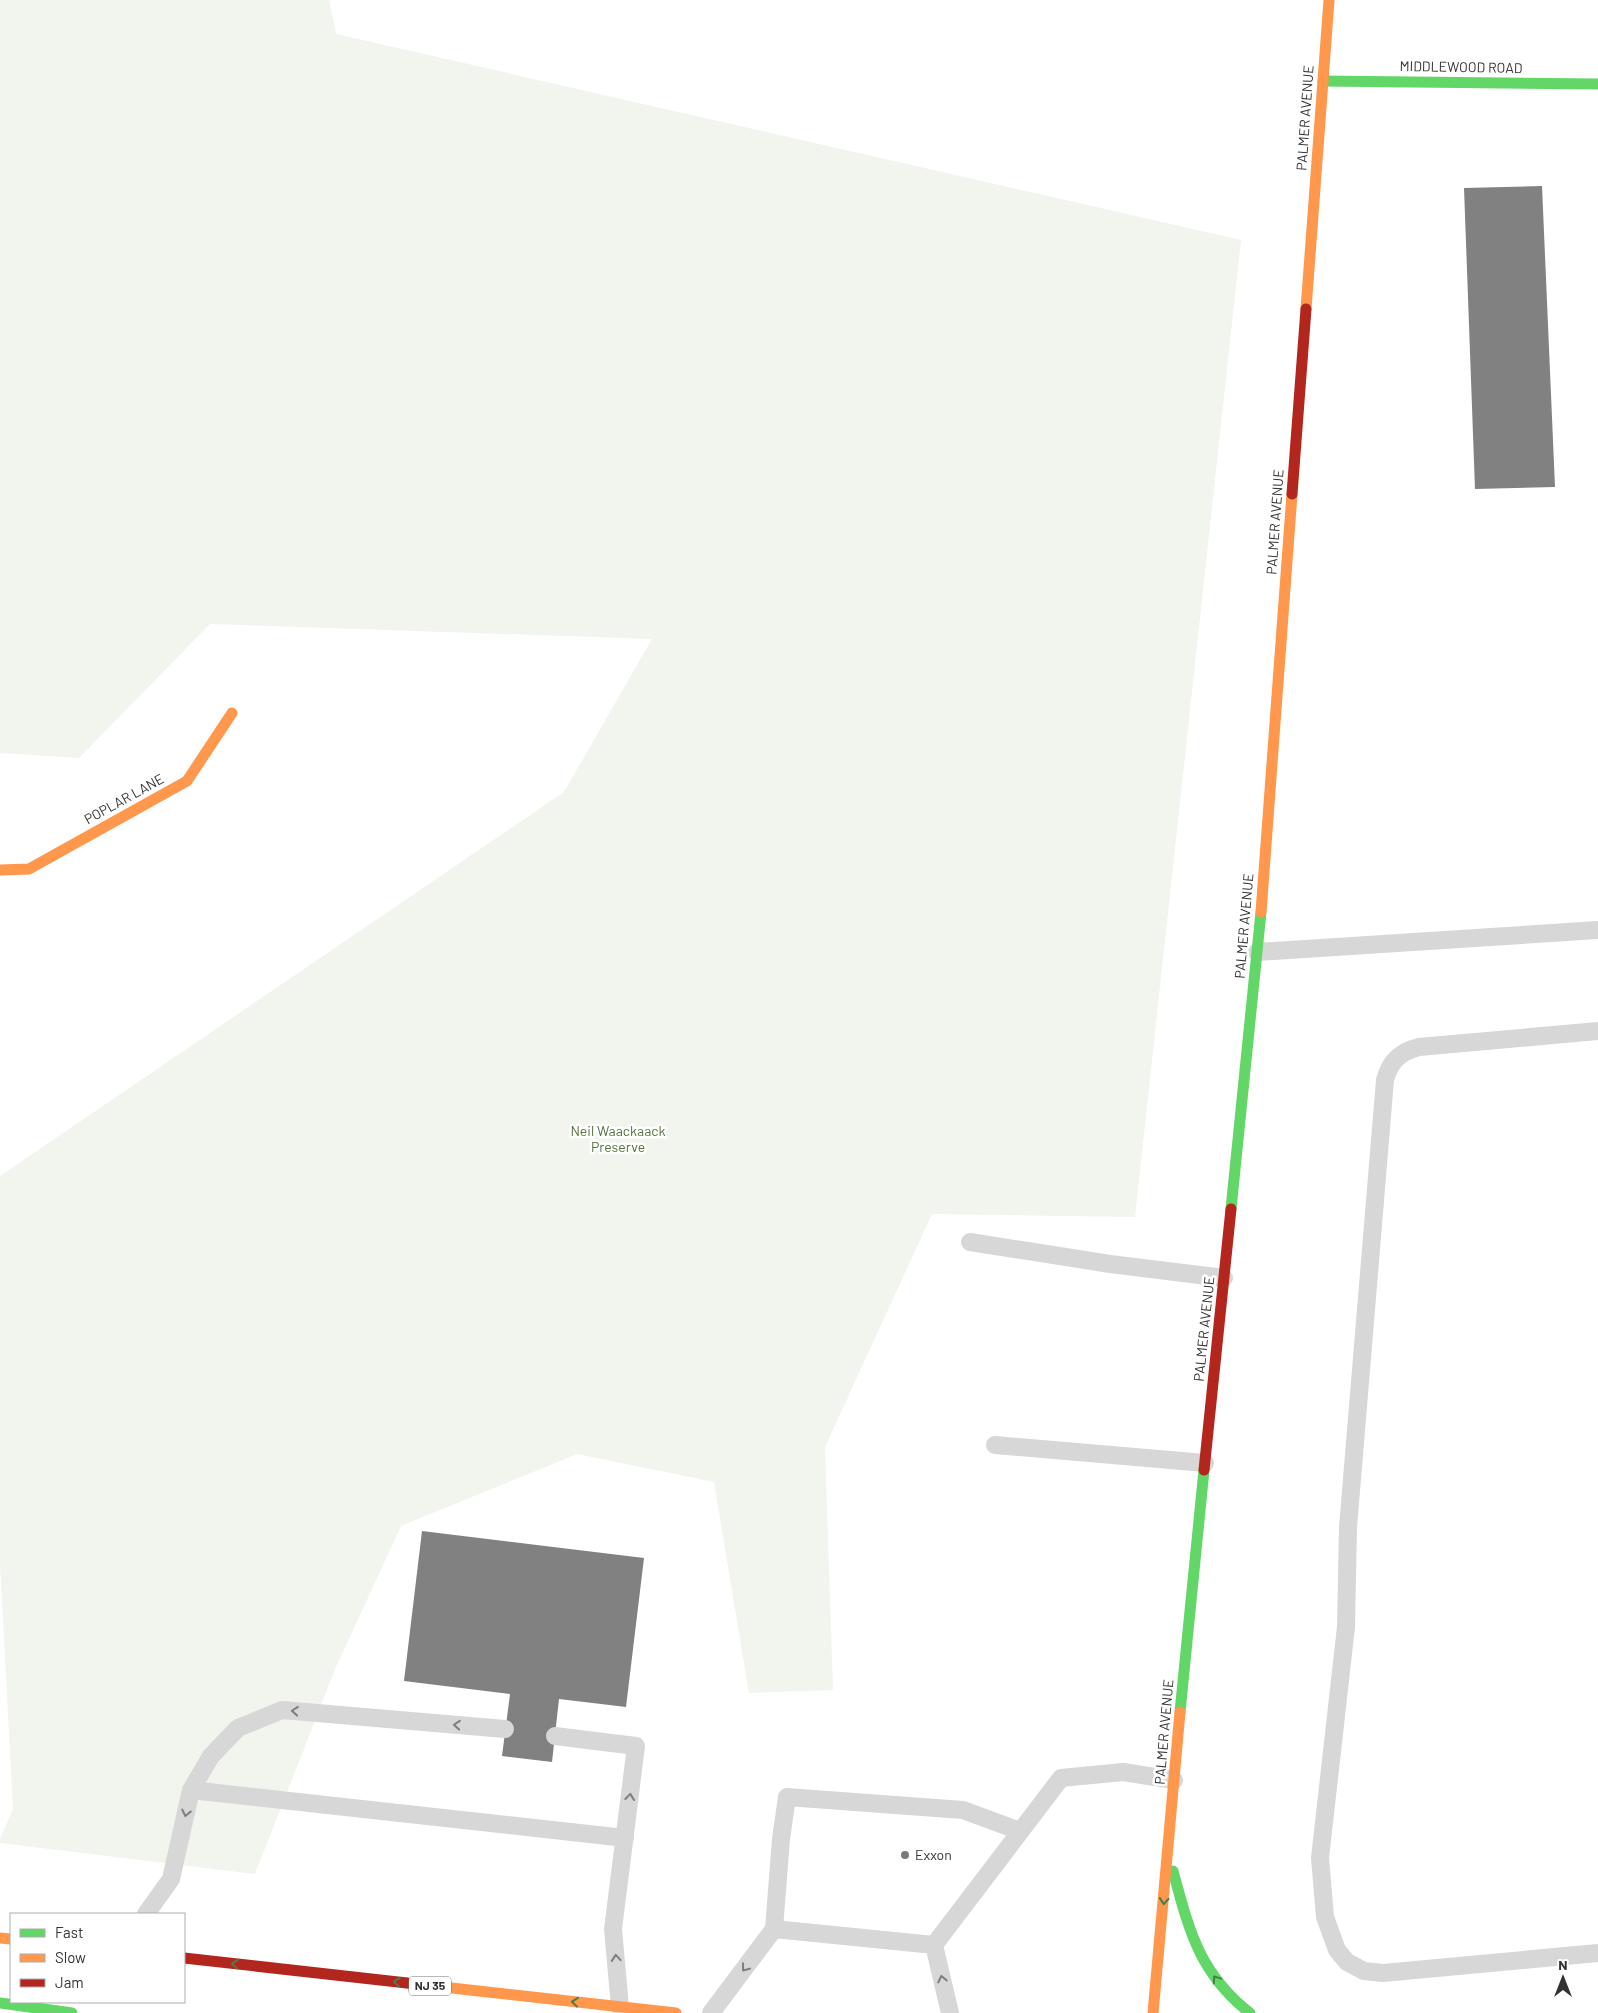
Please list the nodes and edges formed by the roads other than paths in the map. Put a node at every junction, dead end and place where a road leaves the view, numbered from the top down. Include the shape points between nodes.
1 (1329, 0) edge
2 (1323, 81) junction
3 (1598, 84) edge
4 (232, 713) dead end
5 (0, 870) edge
6 (1598, 930) edge
7 (1257, 952) junction
8 (1598, 1031) edge
9 (970, 1242) dead end
10 (1224, 1278) junction
11 (995, 1445) dead end
12 (1205, 1463) junction
13 (505, 1729) dead end
14 (555, 1736) dead end
15 (1174, 1780) junction
16 (191, 1790) junction
17 (1020, 1831) junction
18 (625, 1838) junction
19 (1168, 1853) junction
20 (147, 1913) edge
21 (774, 1929) junction
22 (934, 1945) junction
23 (1598, 1953) edge
24 (185, 1958) edge
25 (0, 2003) edge
26 (620, 2007) junction
27 (72, 2013) edge
28 (676, 2013) edge
29 (711, 2013) edge
30 (950, 2013) edge
31 (1154, 2013) edge
32 (1250, 2013) edge

1 - 2 main road, PALMER AVENUE
2 - 3 main road, MIDDLEWOOD ROAD
2 - 7 main road, PALMER AVENUE
4 - 5 main road, POPLAR LANE via 187,781 29,869
6 - 7 lane
7 - 10 main road, PALMER AVENUE
8 - 23 lane via 1418,1047 1405,1051 1388,1069 1377,1159 1348,1527 1346,1627 1320,1858 1325,1917 1330,1935 1347,1962 1364,1971 1383,1973
9 - 10 lane
10 - 12 main road, PALMER AVENUE
11 - 12 lane
12 - 15 main road, PALMER AVENUE
13 -> 16 lane via 282,1710 238,1728 211,1756
18 -> 14 lane via 636,1746
15 - 17 lane via 1123,1772 1061,1778
15 - 19 main road, PALMER AVENUE
16 - 18 lane
16 -> 20 lane via 171,1880
17 - 21 lane via 963,1810 787,1796
17 - 22 lane
26 -> 18 lane via 613,1929
19 -> 31 main road, PALMER AVENUE
32 -> 19 main road, PALMER AVENUE via 1223,1990 1202,1960 1186,1919
21 - 22 lane
21 -> 29 lane
30 -> 22 lane
26 -> 24 main road, NJ 35
25 - 27 main road
26 - 28 main road, NJ 35

